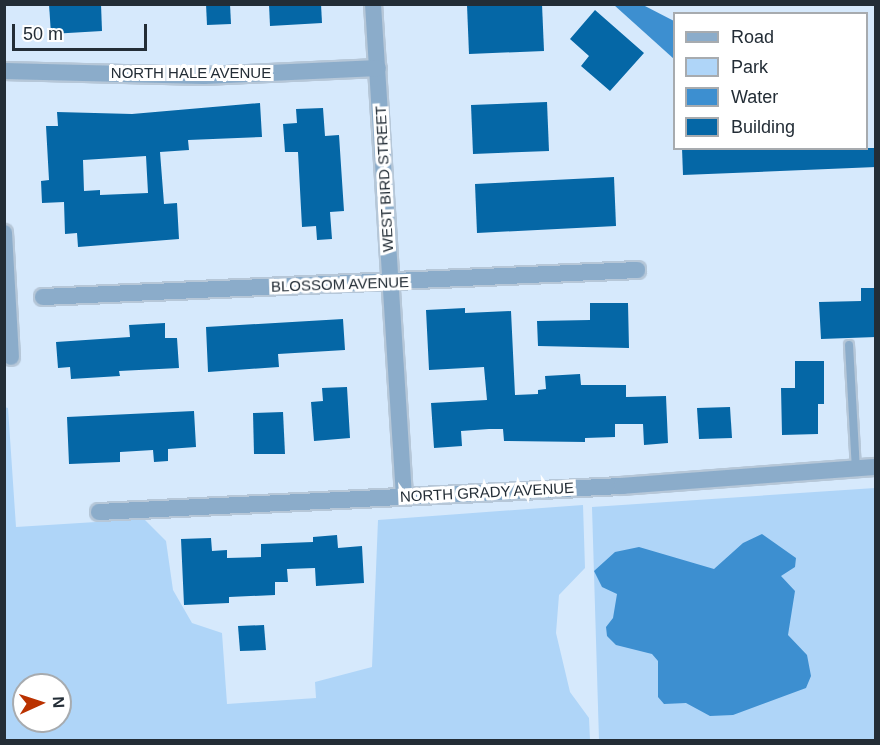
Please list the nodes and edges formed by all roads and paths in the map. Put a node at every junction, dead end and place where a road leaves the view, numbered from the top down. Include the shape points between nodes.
1 (373, 4) edge
2 (378, 68) junction
3 (4, 71) edge
4 (4, 233) edge
5 (637, 270) dead end
6 (389, 282) junction
7 (43, 297) dead end
8 (849, 345) dead end
9 (11, 357) dead end
10 (876, 467) edge
11 (856, 469) junction
12 (404, 496) junction
13 (99, 512) dead end

1 - 2 street, WEST BIRD STREET
2 - 3 street, NORTH HALE AVENUE via 204,76
2 - 6 street, WEST BIRD STREET
4 - 9 street
5 - 6 street, BLOSSOM AVENUE
6 - 7 street, BLOSSOM AVENUE
6 - 12 street, WEST BIRD STREET
8 - 11 lane
10 - 11 street, NORTH GRADY AVENUE
11 - 12 street, NORTH GRADY AVENUE via 622,486
12 - 13 street, NORTH GRADY AVENUE

